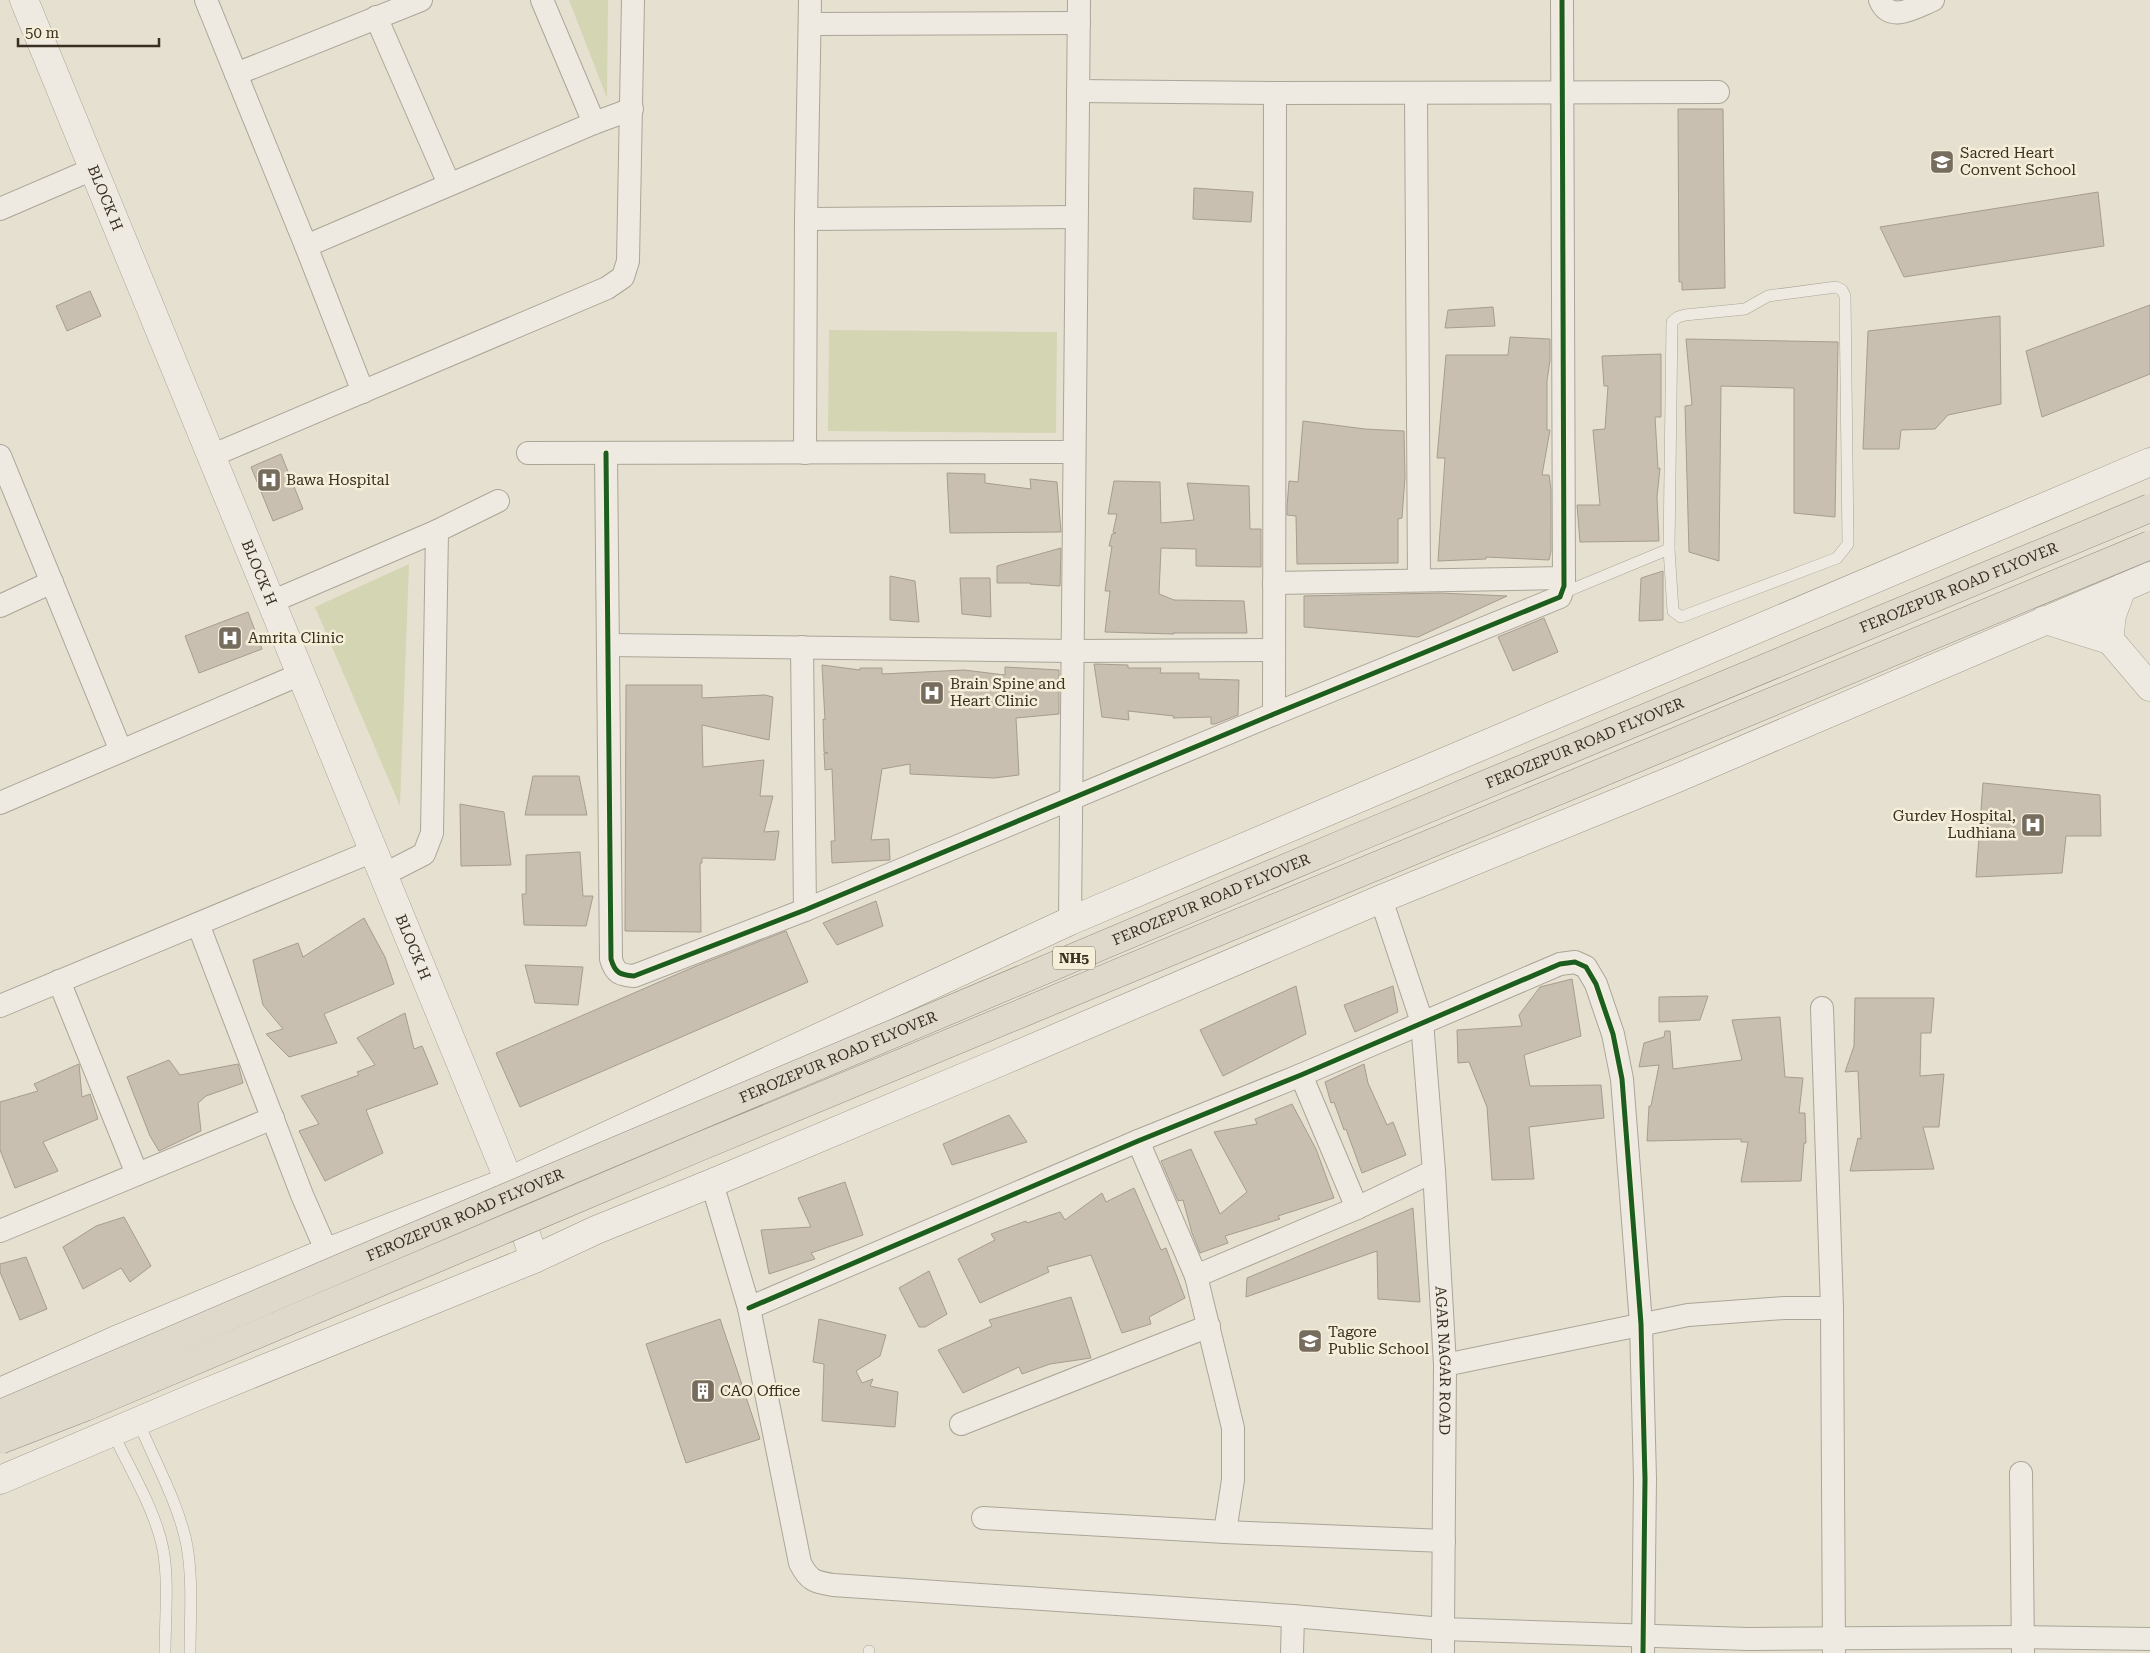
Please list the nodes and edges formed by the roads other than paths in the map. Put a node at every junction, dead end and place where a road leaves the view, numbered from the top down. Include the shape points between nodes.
1 (24, 0) edge
2 (206, 0) edge
3 (421, 0) edge
4 (542, 0) edge
5 (634, 0) edge
6 (810, 0) edge
7 (1078, 0) edge
8 (1562, 0) edge
9 (1880, 0) edge
10 (1933, 0) edge
11 (376, 17) junction
12 (1079, 23) junction
13 (810, 24) junction
14 (236, 74) junction
15 (1078, 91) junction
16 (1563, 92) junction
17 (1718, 92) dead end
18 (1275, 93) junction
19 (1416, 93) junction
20 (632, 109) junction
21 (594, 122) junction
22 (94, 169) junction
23 (449, 184) junction
24 (0, 209) edge
25 (1076, 217) junction
26 (806, 220) junction
27 (306, 246) junction
28 (363, 392) junction
29 (1074, 452) junction
30 (528, 453) dead end
31 (606, 453) junction
32 (805, 453) junction
33 (0, 456) edge
34 (211, 456) junction
35 (2150, 462) edge
36 (498, 501) dead end
37 (2150, 508) edge
38 (437, 531) junction
39 (2150, 545) edge
40 (1669, 549) junction
41 (2150, 576) edge
42 (1419, 580) junction
43 (52, 582) junction
44 (1274, 583) junction
45 (1564, 585) junction
46 (2122, 588) junction
47 (271, 602) junction
48 (2082, 605) junction
49 (0, 606) edge
50 (2045, 620) junction
51 (2109, 640) junction
52 (609, 646) junction
53 (802, 647) junction
54 (1274, 650) junction
55 (1073, 651) junction
56 (301, 674) junction
57 (2150, 687) edge
58 (1274, 714) junction
59 (121, 751) junction
60 (1071, 798) junction
61 (0, 803) edge
62 (378, 863) junction
63 (1380, 899) junction
64 (805, 910) junction
65 (1070, 921) junction
66 (198, 924) junction
67 (60, 981) junction
68 (0, 1006) edge
69 (1822, 1008) dead end
70 (1422, 1022) junction
71 (1301, 1075) junction
72 (273, 1118) junction
73 (1138, 1141) junction
74 (1434, 1171) junction
75 (137, 1174) junction
76 (509, 1181) junction
77 (712, 1184) junction
78 (1357, 1208) junction
79 (0, 1231) edge
80 (327, 1252) junction
81 (534, 1259) junction
82 (1196, 1276) junction
83 (749, 1308) junction
84 (1832, 1308) junction
85 (1640, 1324) junction
86 (1209, 1326) junction
87 (1445, 1365) junction
88 (0, 1392) edge
89 (0, 1414) edge
90 (138, 1421) junction
91 (961, 1424) dead end
92 (113, 1433) junction
93 (0, 1440) edge
94 (2021, 1473) dead end
95 (0, 1480) edge
96 (983, 1518) dead end
97 (1225, 1532) junction
98 (1444, 1541) junction
99 (1293, 1616) junction
100 (1443, 1629) junction
101 (2150, 1639) edge
102 (1643, 1645) edge
103 (2023, 1645) edge
104 (1748, 1646) edge
105 (1834, 1646) edge
106 (165, 1653) edge
107 (190, 1653) edge
108 (1292, 1653) edge
109 (1443, 1653) edge

1 - 22 main road, BLOCK H
2 - 14 street
3 - 11 street
4 - 21 street
5 - 20 street
6 - 13 street
7 - 12 street
8 - 16 street
9 - 10 street via 1887,10 1899,13
11 - 14 street
11 - 23 street
12 - 13 street
12 - 15 street
13 - 26 street
14 - 27 street
15 - 18 street
15 - 25 street
16 - 17 street
16 - 19 street
16 - 45 street
18 - 19 street
18 - 44 street
19 - 42 street
20 - 21 street
20 - 28 street via 628,261 623,277 607,288
21 - 23 street
22 - 24 street
22 - 34 main road, BLOCK H
23 - 27 street
25 - 26 street
25 - 29 street
26 - 32 street
27 - 28 street
28 - 34 street
29 - 32 street
29 - 55 street
30 - 31 street
31 - 32 street
31 - 52 street
33 - 43 street
34 - 47 main road, BLOCK H
35 - 65 main road
36 - 38 street
37 - 89 highway, FEROZEPUR ROAD FLYOVER / NH5, bridge via 1352,840
38 - 47 street
38 - 62 street via 432,833 424,854
39 - 93 highway, FEROZEPUR ROAD FLYOVER / NH5, bridge via 699,1147 85,1408
40 - 40 lane via 1672,322 1685,315 1746,309 1768,296 1836,287 1842,290 1845,296 1848,544 1838,558 1681,617 1673,611
40 - 45 lane
41 - 46 main road
42 - 44 street
42 - 45 street
43 - 49 street
43 - 59 street
44 - 54 street
45 - 58 street via 1560,597
46 - 48 main road
46 - 51 main road via 2112,615
47 - 56 main road, BLOCK H
48 - 50 main road
48 - 51 main road
50 - 51 main road
50 - 63 main road via 1675,779
51 - 57 main road
52 - 53 street
52 - 64 street via 611,959 614,970 621,975 634,976
53 - 55 street
53 - 64 street
54 - 55 street
54 - 58 street
55 - 60 street
56 - 59 street
56 - 62 main road, BLOCK H
58 - 60 street
59 - 61 street
60 - 64 street
60 - 65 street
62 - 66 street
62 - 76 main road, BLOCK H
63 - 70 street, AGAR NAGAR ROAD
63 - 77 main road
65 - 76 main road
66 - 67 street
66 - 72 street
67 - 68 street
67 - 75 street
69 - 84 street
70 - 71 street
70 - 74 street, AGAR NAGAR ROAD
70 - 85 street via 1560,964 1575,962 1586,967 1596,984 1613,1034 1622,1079
71 - 73 street
71 - 78 street
72 - 75 street
72 - 80 street
73 - 82 street
73 - 83 street
74 - 78 street
74 - 87 street, AGAR NAGAR ROAD
75 - 79 street
76 - 80 main road
76 - 81 main road, BLOCK H
77 - 81 main road via 596,1230
77 - 83 street
78 - 82 street
80 - 88 main road
81 - 90 main road
82 - 86 street
83 - 99 street via 800,1563 806,1575 816,1582
84 - 85 street via 1735,1311
84 - 105 street
85 - 87 street
85 - 102 street via 1645,1479
86 - 91 street
86 - 97 street via 1233,1428 1233,1472
87 - 98 street, AGAR NAGAR ROAD
90 - 92 main road
90 - 107 lane via 174,1506 186,1545 191,1591
92 - 95 main road
92 - 106 lane via 152,1514 163,1550
94 - 103 street
96 - 97 street
97 - 98 street
98 - 100 street, AGAR NAGAR ROAD
99 - 100 street
99 - 108 street
100 - 102 street
100 - 109 street, AGAR NAGAR ROAD
101 - 103 street
102 - 104 street
103 - 105 street
104 - 105 street

